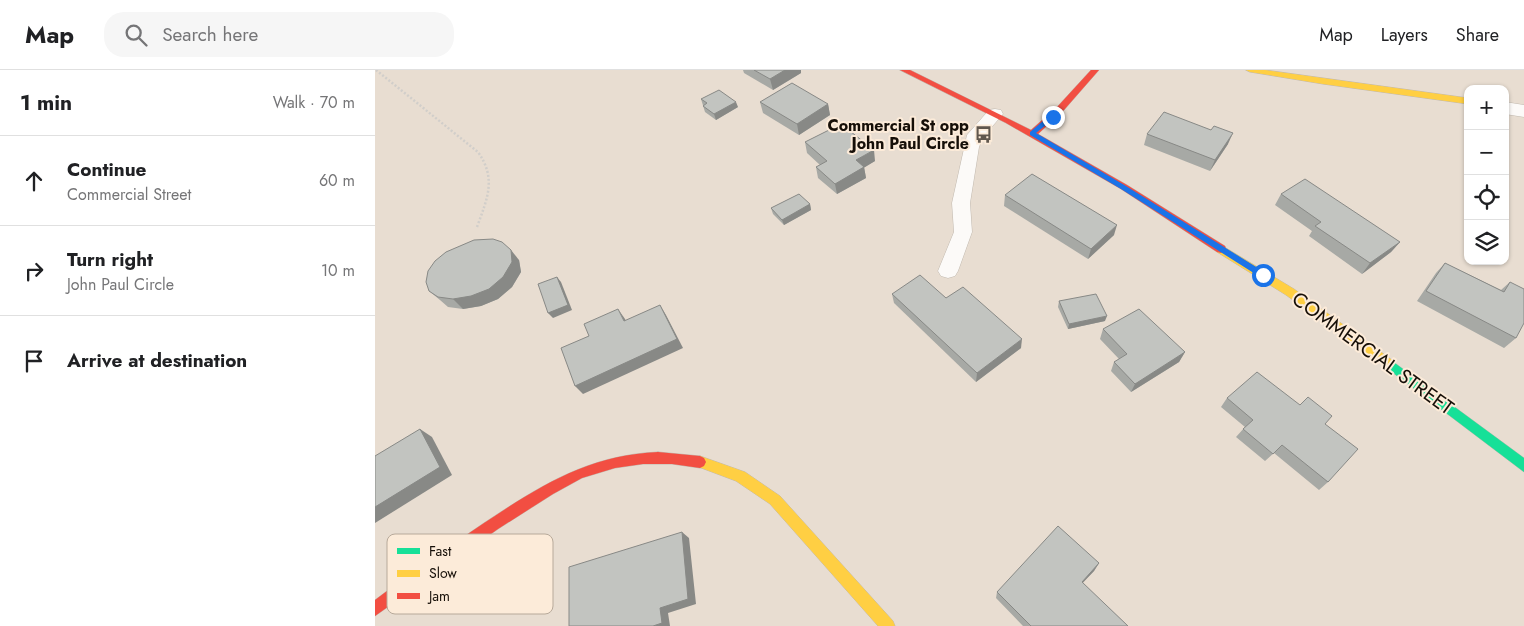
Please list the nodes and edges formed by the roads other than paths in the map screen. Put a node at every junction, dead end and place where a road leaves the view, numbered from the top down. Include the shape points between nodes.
1 (904, 70) edge
2 (1095, 70) edge
3 (1251, 70) edge
4 (1464, 100) edge
5 (1509, 109) edge
6 (1524, 111) edge
7 (995, 114) junction
8 (1032, 134) junction
9 (948, 271) dead end
10 (1524, 466) edge
11 (480, 534) edge
12 (387, 600) edge
13 (375, 609) edge
14 (888, 626) edge

1 - 7 street, COMMERCIAL STREET
2 - 8 street
3 - 4 street
5 - 6 street
7 - 8 street, COMMERCIAL STREET
7 - 9 lane via 975,135 971,147 961,203 963,232
8 - 10 street, COMMERCIAL STREET via 1124,187 1317,310
11 - 14 street via 568,479 607,464 675,459 719,468 758,486 792,516
12 - 13 street

